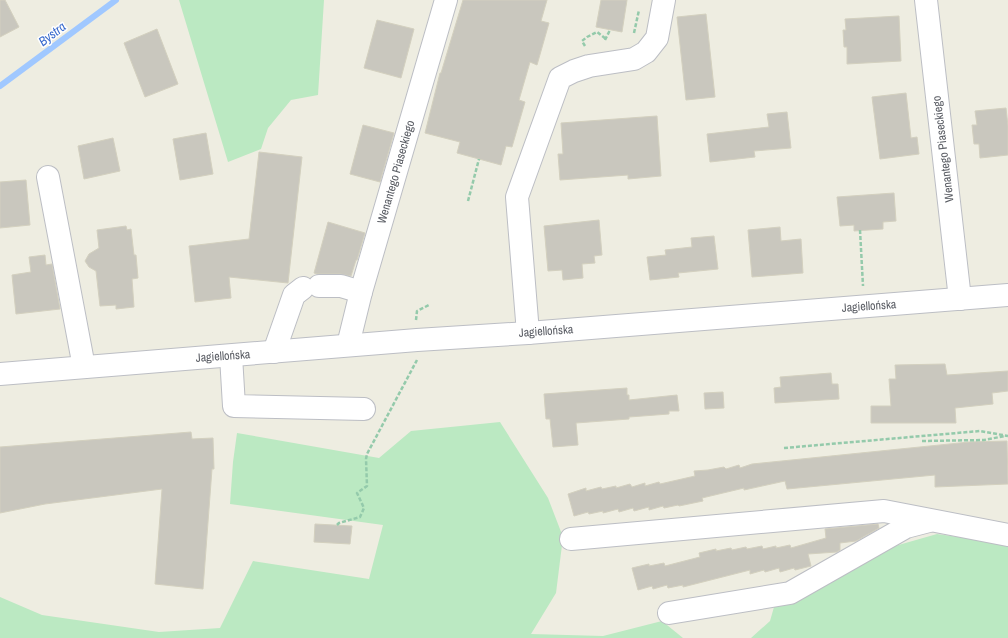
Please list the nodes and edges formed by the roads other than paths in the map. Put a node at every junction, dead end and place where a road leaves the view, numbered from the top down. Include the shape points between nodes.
1 (446, 0) edge
2 (664, 0) edge
3 (926, 0) edge
4 (48, 177) dead end
5 (361, 292) junction
6 (1008, 295) edge
7 (960, 299) junction
8 (528, 333) junction
9 (348, 345) junction
10 (274, 352) junction
11 (231, 356) junction
12 (84, 366) junction
13 (0, 374) edge
14 (364, 409) dead end
15 (934, 520) junction
16 (1008, 535) edge
17 (571, 539) dead end
18 (669, 613) dead end

1 - 5 street, Wenantego Piaseckiego
2 - 8 street via 657,38 646,52 634,59 586,67 560,78 517,198
3 - 7 street, Wenantego Piaseckiego
4 - 12 street
5 - 9 street, Wenantego Piaseckiego
5 - 10 street via 341,286 311,287 294,294
6 - 7 street, Jagiellońska
7 - 8 street, Jagiellońska
8 - 9 street, Jagiellońska
9 - 10 street, Jagiellońska
10 - 11 street, Jagiellońska
11 - 12 street, Jagiellońska
11 - 14 street via 234,406
12 - 13 street, Jagiellońska
15 - 16 street
15 - 17 street via 884,511
15 - 18 street via 906,527 790,593

